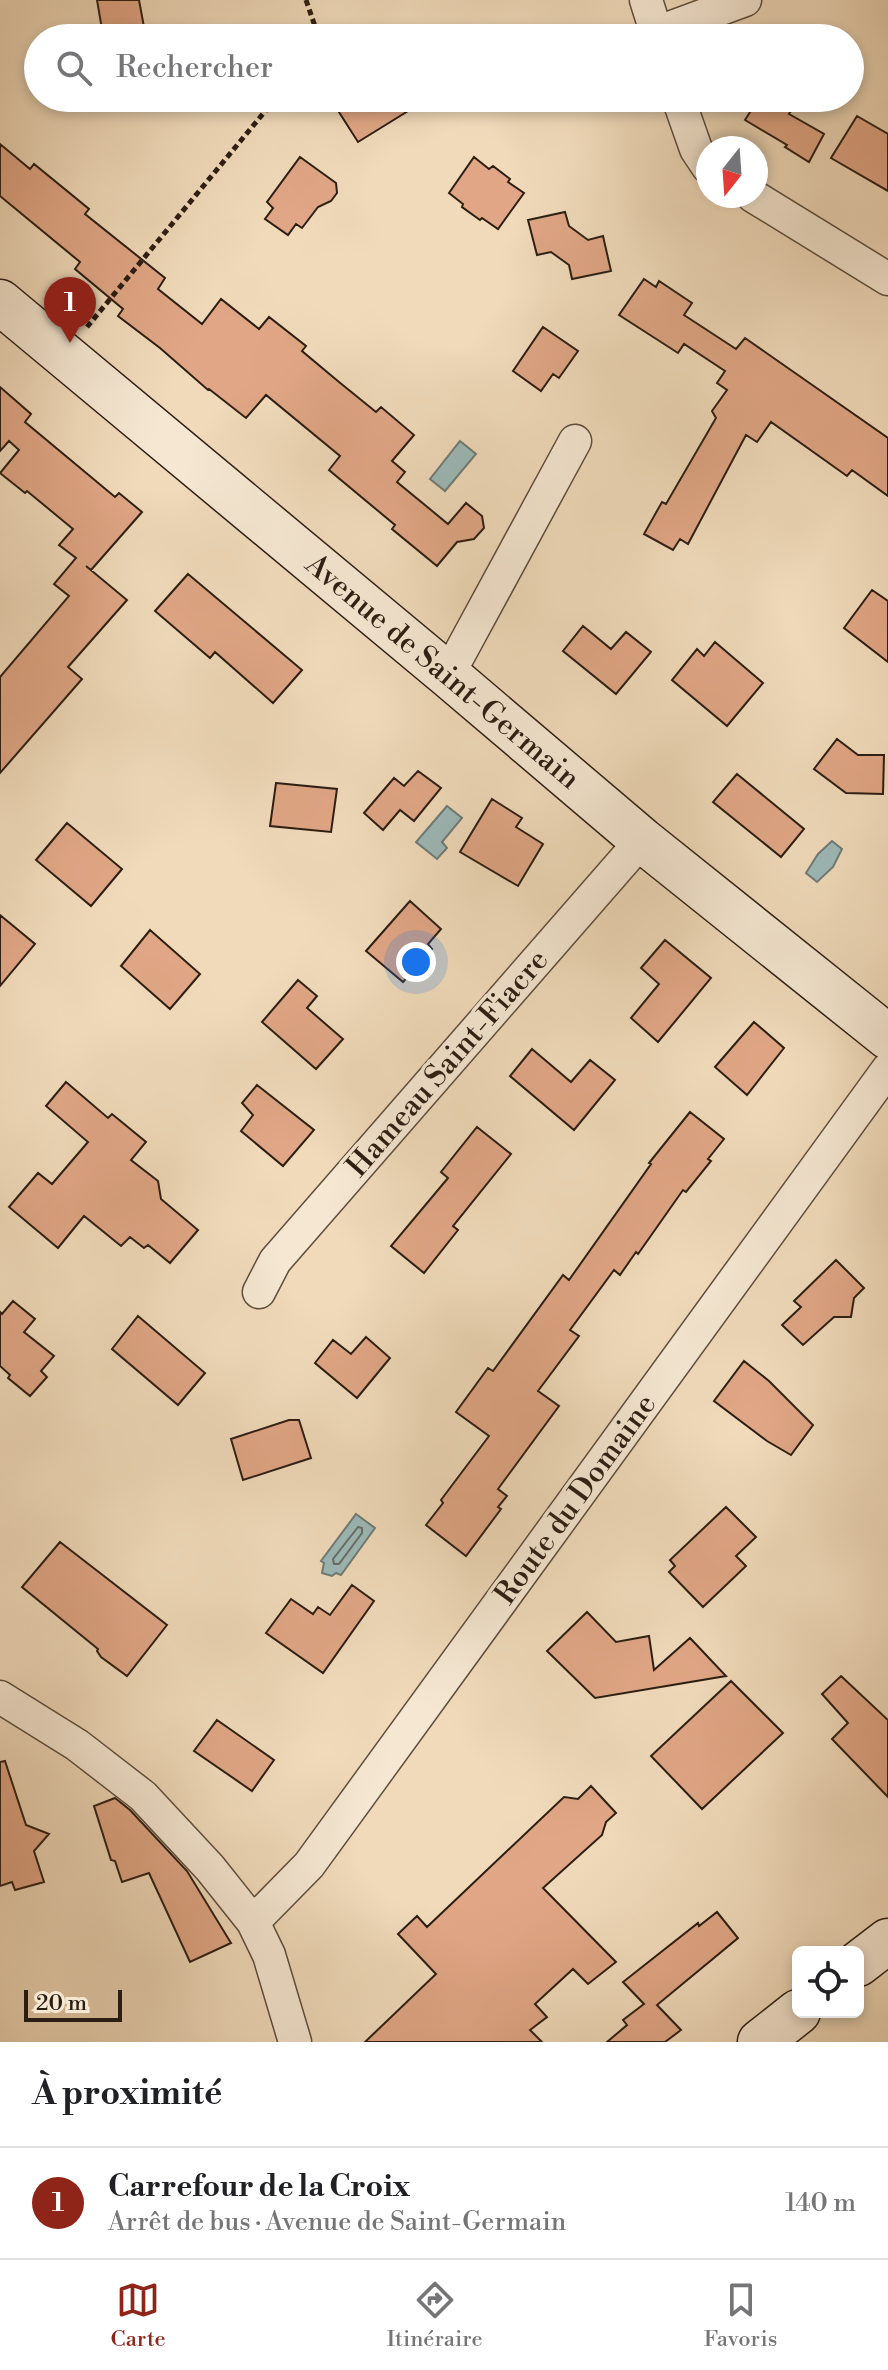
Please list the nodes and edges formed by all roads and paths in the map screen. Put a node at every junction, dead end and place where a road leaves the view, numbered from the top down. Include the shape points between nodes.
1 (306, 0) edge
2 (646, 0) edge
3 (745, 0) edge
4 (314, 24) edge
5 (654, 24) edge
6 (685, 24) edge
7 (264, 112) edge
8 (683, 112) edge
9 (696, 149) edge
10 (768, 205) edge
11 (888, 279) edge
12 (0, 302) edge
13 (81, 334) dead end
14 (575, 441) dead end
15 (448, 675) junction
16 (642, 840) junction
17 (882, 1018) edge
18 (888, 1069) edge
19 (259, 1292) dead end
20 (0, 1697) edge
21 (253, 1922) junction
22 (888, 1941) edge
23 (864, 1959) edge
24 (792, 2017) edge
25 (295, 2042) edge
26 (760, 2042) edge

1 - 4 path
2 - 5 street
3 - 6 street
7 - 13 path
8 - 9 street
10 - 11 street
12 - 15 main road, Avenue de Saint-Germain
14 - 15 street
15 - 16 main road, Avenue de Saint-Germain
16 - 17 main road, Avenue de Saint-Germain
16 - 19 street, Hameau Saint-Fiacre via 275,1261
18 - 21 street, Route du Domaine via 309,1865
20 - 21 street via 77,1745 143,1796
21 - 25 street via 269,1955
22 - 23 main road
24 - 26 main road

